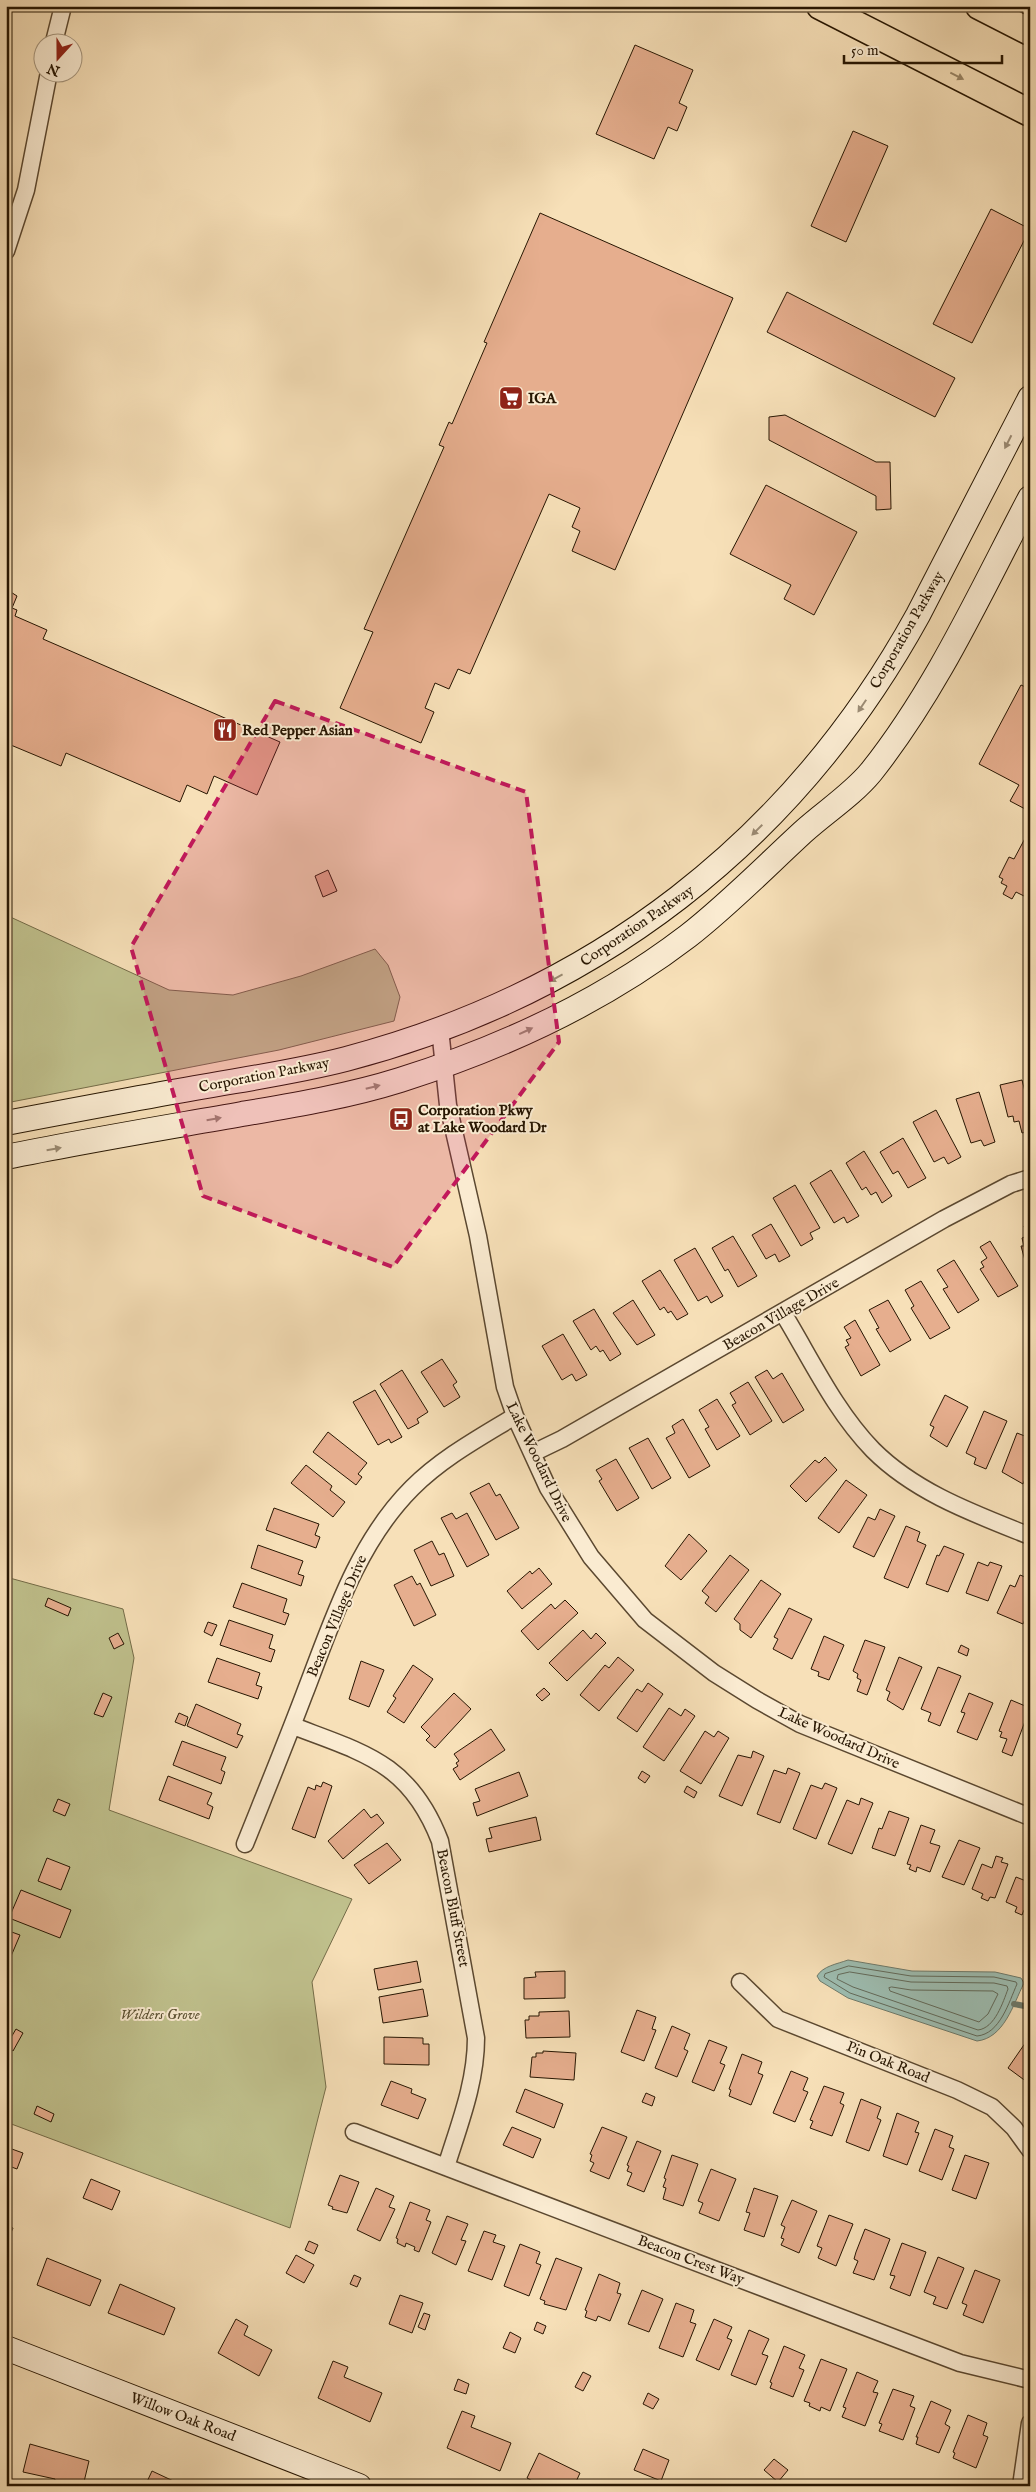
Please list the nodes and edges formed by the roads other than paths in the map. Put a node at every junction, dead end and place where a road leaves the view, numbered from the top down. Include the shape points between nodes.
1 (63, 6) edge
2 (820, 6) edge
3 (979, 6) edge
4 (56, 32) edge
5 (1030, 32) edge
6 (47, 82) edge
7 (1030, 113) edge
8 (6, 251) edge
9 (1030, 398) edge
10 (1030, 498) edge
11 (440, 1029) junction
12 (443, 1065) junction
13 (6, 1123) edge
14 (6, 1157) edge
15 (1030, 1178) edge
16 (783, 1313) junction
17 (514, 1416) junction
18 (533, 1453) junction
19 (1030, 1536) edge
20 (293, 1726) junction
21 (1030, 1817) edge
22 (245, 1844) dead end
23 (740, 1982) dead end
24 (354, 2132) dead end
25 (1030, 2150) edge
26 (446, 2167) junction
27 (6, 2348) edge
28 (1030, 2380) edge
29 (1030, 2423) edge
30 (359, 2486) edge
31 (1021, 2486) edge

1 - 4 street
2 -> 7 main road
3 - 5 main road
6 - 8 street via 26,190
9 -> 11 main road, Corporation Parkway via 899,650 833,746 777,809 699,883 637,929 537,989
12 -> 10 main road via 549,1021 652,961 746,888 868,775 912,714 954,645
11 - 12 street, Lake Woodard Drive
11 - 13 main road, Corporation Parkway via 343,1060
14 -> 12 main road via 322,1100 398,1081
12 - 17 street, Lake Woodard Drive via 448,1105 478,1236 505,1387
15 - 16 street, Beacon Village Drive via 1011,1184 944,1218
16 - 18 street, Beacon Village Drive
16 - 19 street via 846,1417 873,1450 930,1493
17 - 18 street, Lake Woodard Drive
17 - 20 street, Beacon Village Drive via 434,1468 412,1488 383,1523 351,1577
18 - 21 street, Lake Woodard Drive via 552,1496 591,1557 645,1620 690,1655 757,1700 800,1724
20 - 22 street, Beacon Village Drive
20 - 26 street, Beacon Bluff Street via 355,1750 390,1768 414,1791 430,1815 440,1841 476,2038 471,2087
23 - 25 street, Pin Oak Road via 778,2019 992,2107 1014,2128
24 - 26 street, Beacon Crest Way
26 - 28 street, Beacon Crest Way via 960,2363
27 - 30 main road, Willow Oak Road
29 - 31 street

